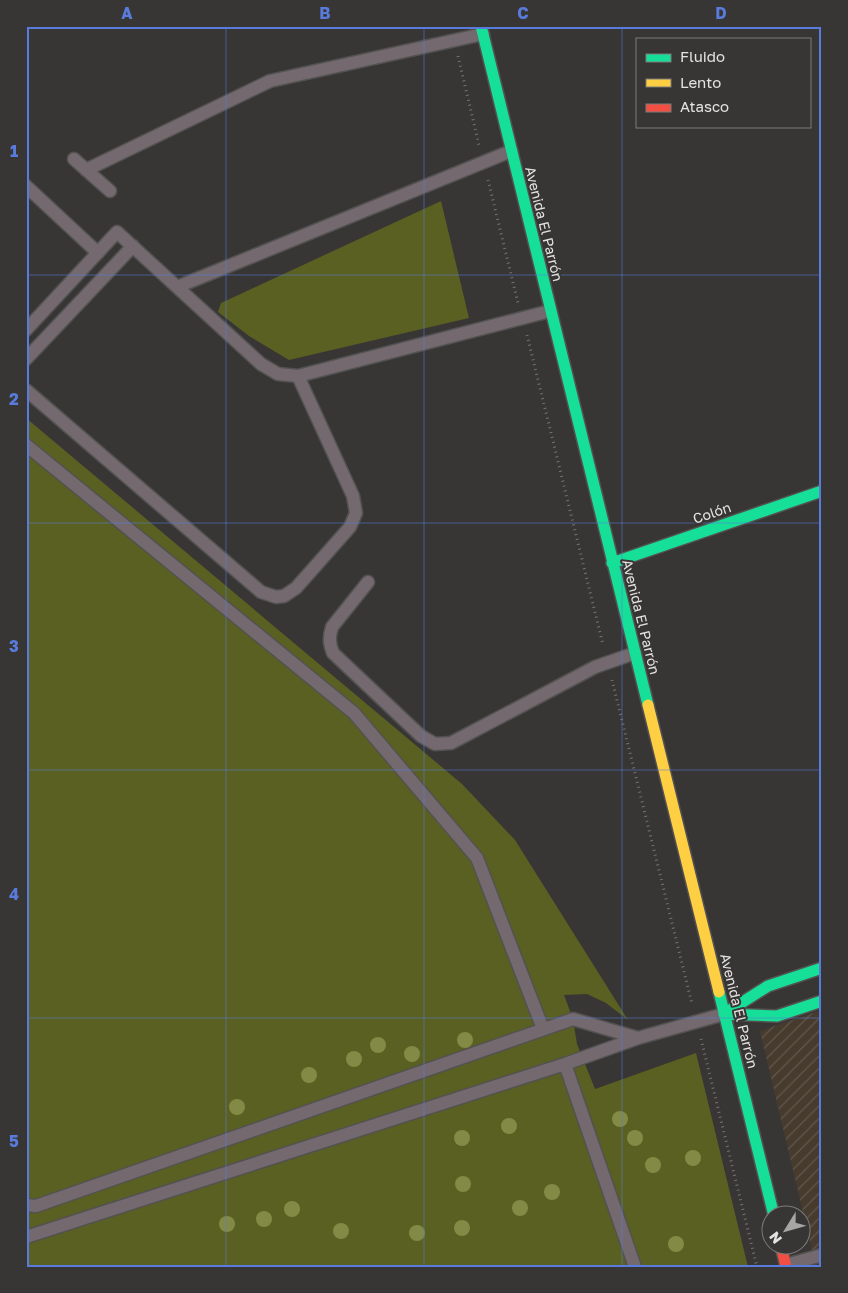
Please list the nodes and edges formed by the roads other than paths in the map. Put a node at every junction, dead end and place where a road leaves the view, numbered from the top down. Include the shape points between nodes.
1 (482, 30) edge
2 (511, 150) junction
3 (74, 159) dead end
4 (86, 170) junction
5 (26, 186) edge
6 (110, 191) dead end
7 (133, 246) junction
8 (98, 253) junction
9 (177, 286) junction
10 (550, 311) junction
11 (26, 330) edge
12 (26, 359) edge
13 (298, 376) junction
14 (26, 390) edge
15 (26, 445) edge
16 (822, 491) edge
17 (612, 563) junction
18 (368, 582) dead end
19 (635, 653) junction
20 (822, 968) edge
21 (822, 1001) edge
22 (724, 1014) junction
23 (543, 1029) junction
24 (638, 1038) junction
25 (565, 1064) junction
26 (26, 1205) edge
27 (772, 1206) edge
28 (26, 1236) edge
29 (822, 1255) edge
30 (786, 1266) edge
31 (635, 1267) edge

1 - 2 main road, Avenida El Parrón
1 - 4 lane via 270,80
2 - 9 lane
2 - 10 main road, Avenida El Parrón
3 - 4 lane
4 - 6 lane
5 - 8 lane
7 - 8 lane via 117,232
7 - 9 lane
7 - 12 lane
8 - 11 lane
9 - 13 lane via 262,364 278,374
10 - 13 lane
10 - 17 main road, Avenida El Parrón
13 - 14 lane via 353,496 356,513 350,527 296,588 276,597 261,592
15 - 23 lane via 354,713 477,858
16 - 17 main road, Colón
17 - 19 main road, Avenida El Parrón
18 - 19 lane via 332,627 329,636 333,653 421,736 435,744 451,743 596,667
19 - 22 main road, Avenida El Parrón
20 - 22 main road via 768,986
21 - 22 main road via 777,1016
22 - 24 lane
22 - 27 main road, Avenida El Parrón
23 - 24 lane via 573,1019
23 - 26 lane via 36,1206
24 - 25 lane
25 - 28 lane
25 - 31 lane
29 - 30 lane

